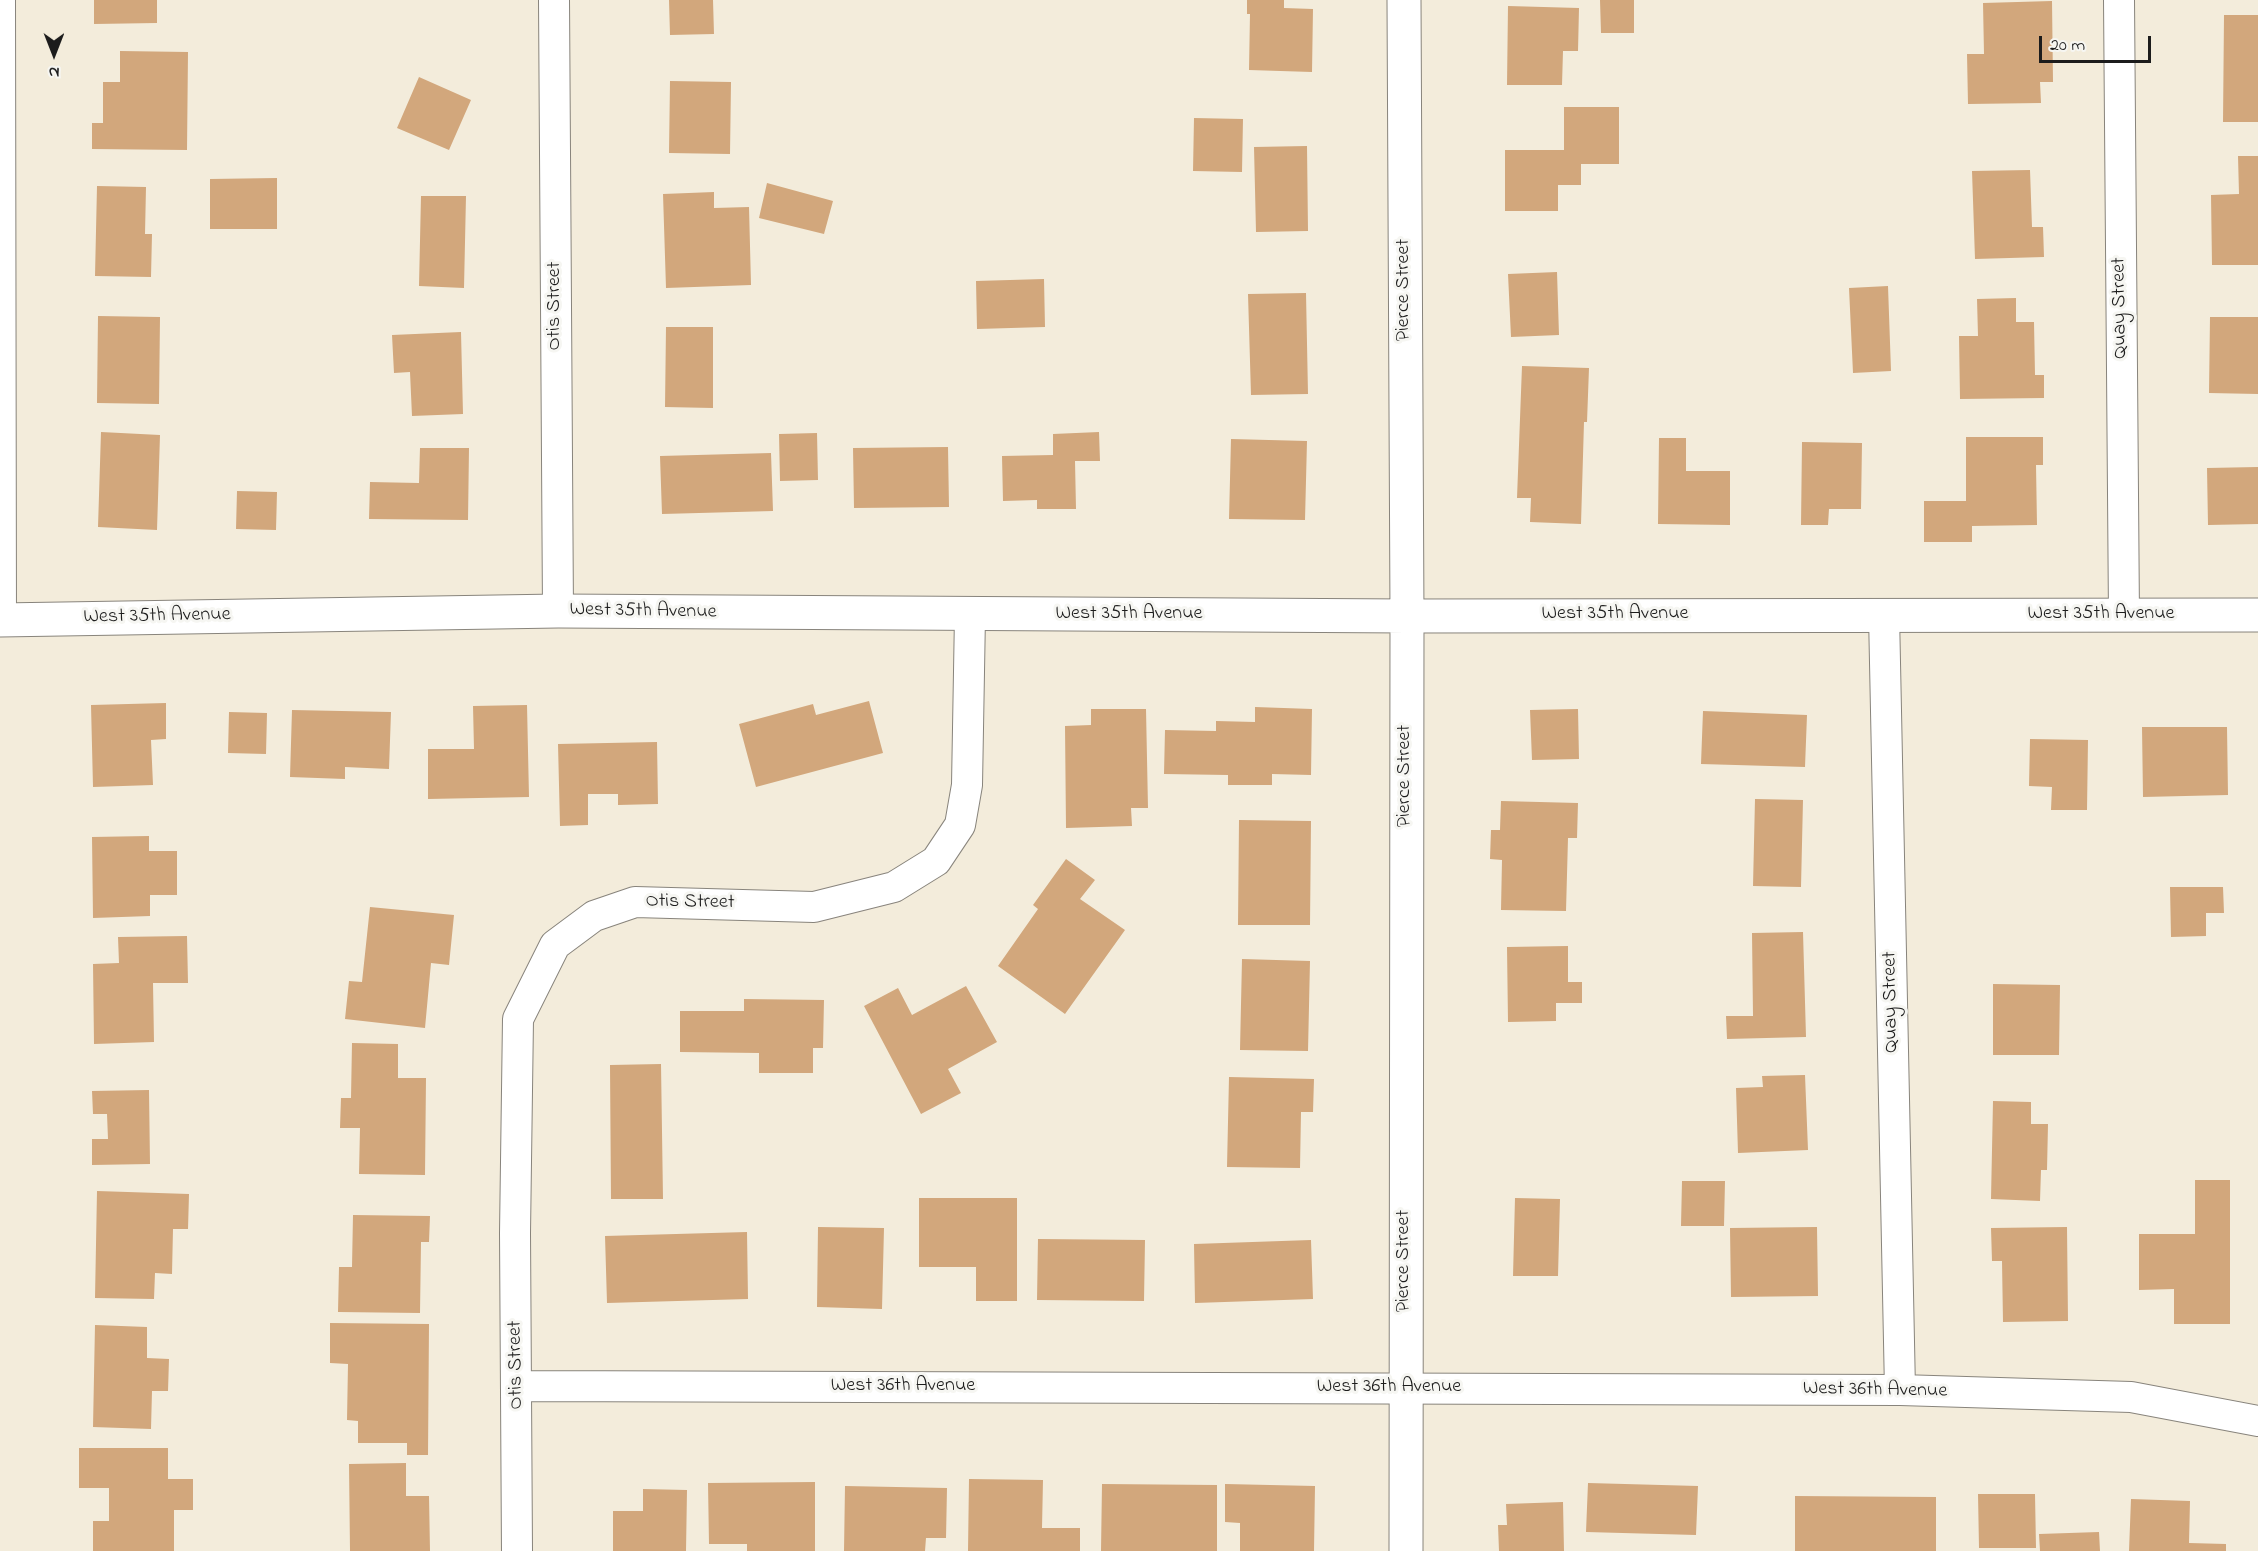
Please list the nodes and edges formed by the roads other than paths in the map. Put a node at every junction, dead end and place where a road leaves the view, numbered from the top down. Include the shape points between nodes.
1 (0, 0) edge
2 (554, 0) edge
3 (1404, 0) edge
4 (2119, 0) edge
5 (558, 611) junction
6 (1884, 614) junction
7 (970, 615) junction
8 (2258, 615) edge
9 (1407, 616) junction
10 (2124, 616) junction
11 (1, 620) edge
12 (518, 1386) junction
13 (1404, 1388) junction
14 (1900, 1390) junction
15 (2258, 1421) edge
16 (517, 1551) edge
17 (1406, 1551) edge

1 - 11 street
2 - 5 street, Otis Street
3 - 9 street, Pierce Street
4 - 10 street, Quay Street
5 - 7 street, West 35th Avenue
5 - 11 street, West 35th Avenue
6 - 9 street, West 35th Avenue
6 - 10 street, West 35th Avenue
6 - 14 street, Quay Street
7 - 9 street, West 35th Avenue
7 - 12 street, Otis Street via 967,785 960,825 936,861 894,887 814,906 635,902 594,916 555,945 518,1019
8 - 10 street, West 35th Avenue
9 - 13 street, Pierce Street
12 - 13 street, West 36th Avenue
12 - 16 street, Otis Street
13 - 14 street, West 36th Avenue
13 - 17 street, Pierce Street
14 - 15 street, West 36th Avenue via 2131,1397

